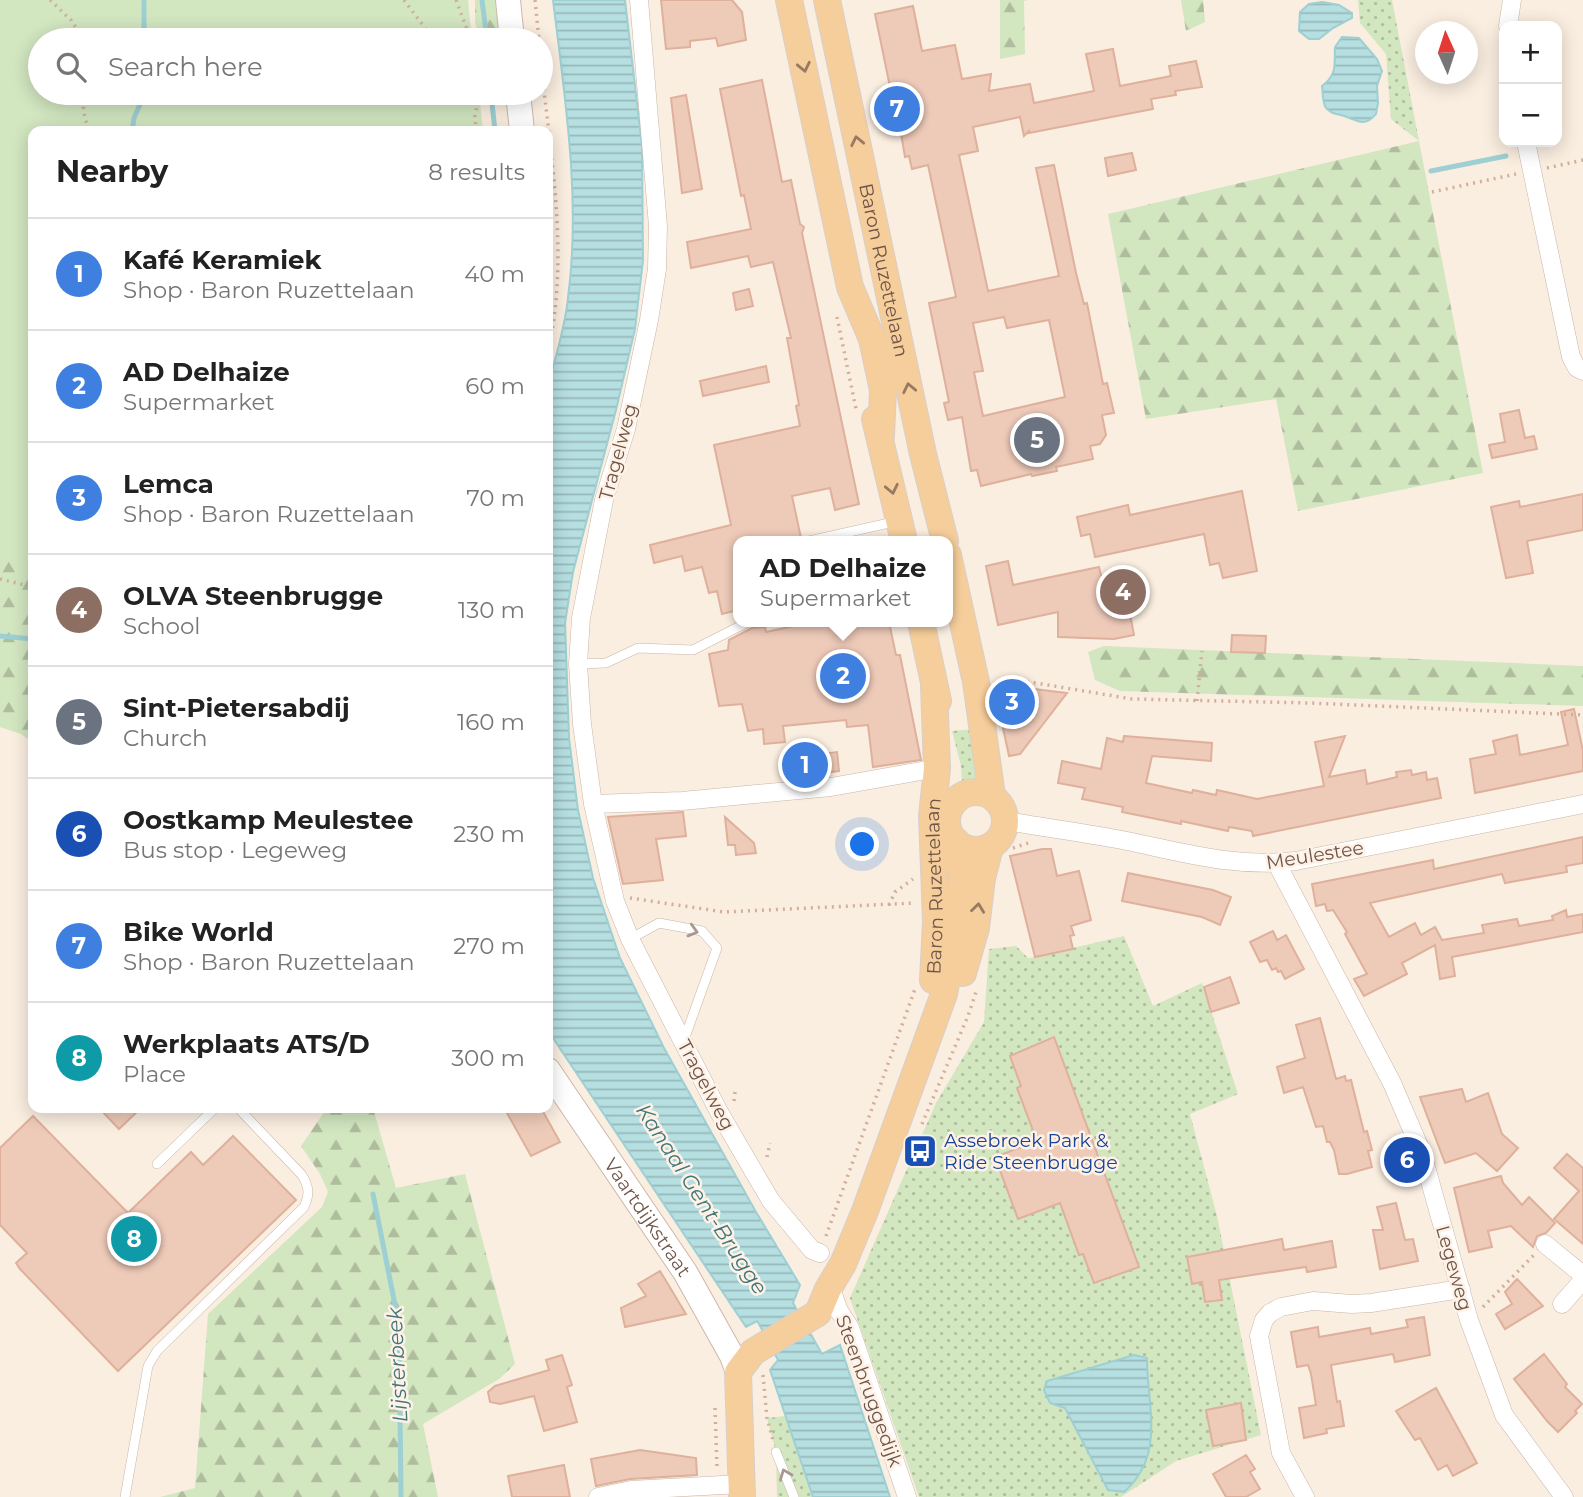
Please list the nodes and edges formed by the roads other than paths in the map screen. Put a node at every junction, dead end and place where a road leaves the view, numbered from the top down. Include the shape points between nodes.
1 (508, 0) edge
2 (639, 0) edge
3 (789, 0) edge
4 (827, 0) edge
5 (1512, 0) edge
6 (1509, 21) edge
7 (511, 28) edge
8 (519, 105) edge
9 (521, 126) edge
10 (1527, 147) edge
11 (1583, 371) edge
12 (902, 531) edge
13 (856, 536) edge
14 (944, 536) edge
15 (953, 574) edge
16 (738, 627) edge
17 (922, 627) edge
18 (578, 664) junction
19 (934, 685) junction
20 (927, 770) dead end
21 (992, 796) junction
22 (957, 799) junction
23 (593, 804) junction
24 (1583, 804) edge
25 (1006, 821) junction
26 (956, 841) junction
27 (990, 847) junction
28 (1277, 863) junction
29 (630, 939) junction
30 (683, 1044) junction
31 (553, 1077) edge
32 (912, 1084) junction
33 (210, 1113) edge
34 (243, 1113) edge
35 (157, 1164) dead end
36 (1545, 1244) road end
37 (820, 1253) road end
38 (1583, 1278) edge
39 (830, 1286) junction
40 (1461, 1289) junction
41 (1562, 1304) dead end
42 (750, 1371) junction
43 (776, 1452) road end
44 (734, 1489) edge
45 (125, 1497) edge
46 (598, 1497) edge
47 (794, 1497) edge
48 (907, 1497) edge
49 (1305, 1497) edge
50 (1564, 1497) edge

1 - 7 street
2 - 18 street, Tragelweg via 658,226 657,270 626,429 587,577
3 -> 12 main road, Baron Ruzettelaan via 850,288 872,339 884,390 881,436
14 -> 4 main road, Baron Ruzettelaan
5 - 6 street
8 - 9 street
10 - 11 street via 1571,358
12 - 13 lane
15 - 21 main road via 981,682
16 - 18 lane via 693,650 638,648 606,663
17 - 19 main road, Baron Ruzettelaan
18 - 23 street, Tragelweg
19 - 22 main road, Baron Ruzettelaan
19 - 32 main road, Baron Ruzettelaan via 935,934 932,987
20 - 23 street via 831,788
21 - 22 main road via 968,792
21 - 25 main road via 1000,803
22 - 26 main road via 947,820
23 - 29 street, Tragelweg via 615,901
24 - 28 street, Meulestee
25 - 27 main road via 1004,831
25 - 28 street, Meulestee via 1226,862
26 - 27 main road via 966,848
26 - 32 main road, Baron Ruzettelaan via 962,877 957,925 944,994
32 -> 27 main road, Baron Ruzettelaan via 940,1046 976,928
28 - 40 street, Legeweg via 1392,1083 1422,1153
29 - 30 street, Tragelweg
29 -> 30 lane via 659,923 702,931 718,948
30 - 37 street, Tragelweg via 771,1201 812,1250
31 - 42 street, Vaartdijkstraat via 685,1272 727,1346
32 - 39 main road, Baron Ruzettelaan via 865,1211
33 - 35 lane
34 - 45 lane via 302,1175 309,1196 304,1207 157,1350 148,1366
36 - 38 street
38 - 41 street
39 - 42 main road, Baron Ruzettelaan via 818,1312 753,1352
39 - 48 street, Steenbruggedijk
40 - 49 street via 1371,1303 1313,1301 1281,1307 1264,1320 1259,1336 1278,1440
40 - 50 street, Legeweg via 1504,1415
42 - 44 main road
47 -> 43 lane
44 - 46 street via 631,1490

